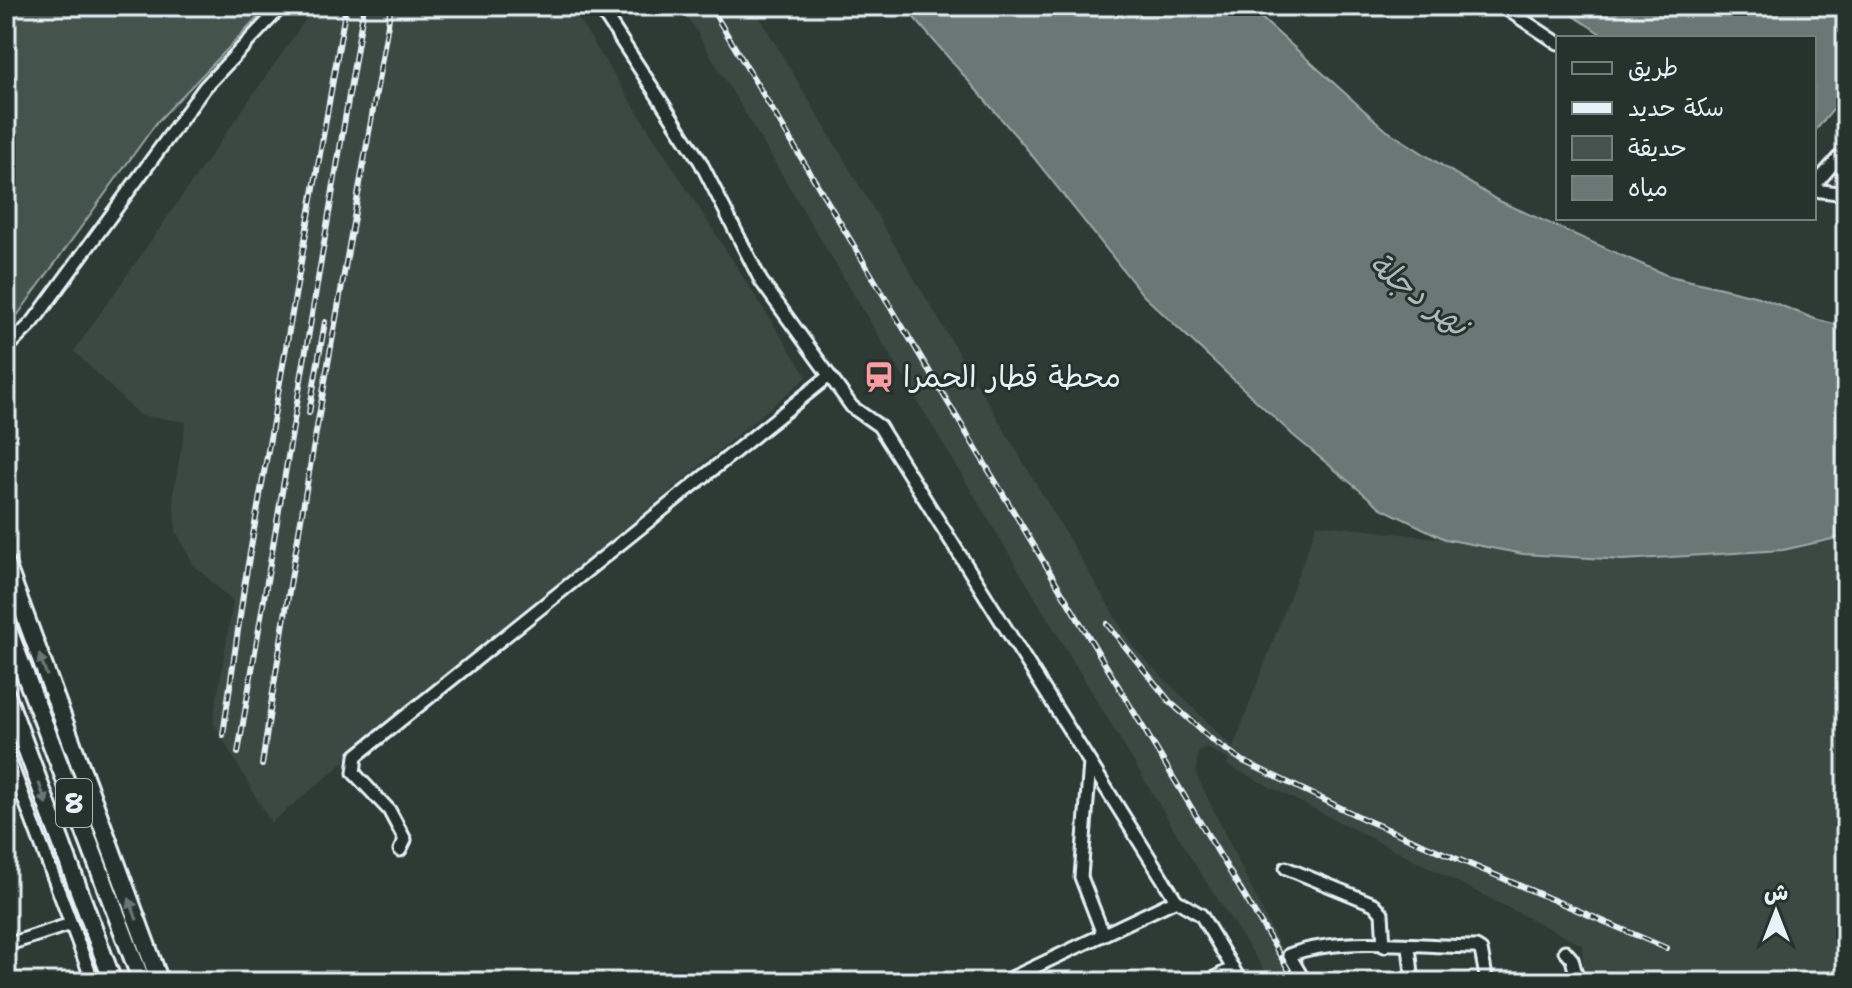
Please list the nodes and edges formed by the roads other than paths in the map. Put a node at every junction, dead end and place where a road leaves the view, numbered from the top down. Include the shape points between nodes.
1 (282, 6) edge
2 (599, 6) edge
3 (1502, 6) edge
4 (1556, 42) edge
5 (1846, 149) edge
6 (1816, 186) edge
7 (1816, 188) edge
8 (1846, 194) edge
9 (6, 349) edge
10 (829, 376) junction
11 (6, 564) edge
12 (6, 624) edge
13 (6, 694) edge
14 (6, 751) edge
15 (1091, 762) junction
16 (12, 783) edge
17 (400, 850) dead end
18 (1286, 868) dead end
19 (1176, 900) junction
20 (71, 924) junction
21 (1103, 934) junction
22 (6, 945) edge
23 (1384, 946) junction
24 (1409, 947) junction
25 (1565, 951) dead end
26 (1233, 968) junction
27 (93, 982) edge
28 (113, 982) edge
29 (142, 982) edge
30 (160, 982) edge
31 (1003, 982) edge
32 (1207, 982) edge
33 (1241, 982) edge
34 (1305, 982) edge
35 (1413, 982) edge
36 (1487, 982) edge
37 (1578, 982) edge

1 - 9 street via 205,87 33,322
2 - 10 street via 700,161 761,281
3 - 4 street
5 - 6 street
7 - 8 street
10 - 15 street via 852,407 879,426
10 - 17 street via 356,756 354,773 399,826 405,840
30 -> 11 highway
12 - 29 highway, 8
13 -> 28 highway, 8
14 - 16 street
15 - 19 street
15 - 21 street via 1081,877
16 - 20 street
18 - 23 street via 1374,904 1382,913
19 - 21 street
19 - 26 street via 1201,915
20 - 22 street
20 - 27 street
21 - 31 street
23 - 24 street
23 - 34 street via 1311,947 1289,955
24 - 35 street
24 - 36 street via 1480,948
25 - 37 street
26 - 32 street
26 - 33 street

